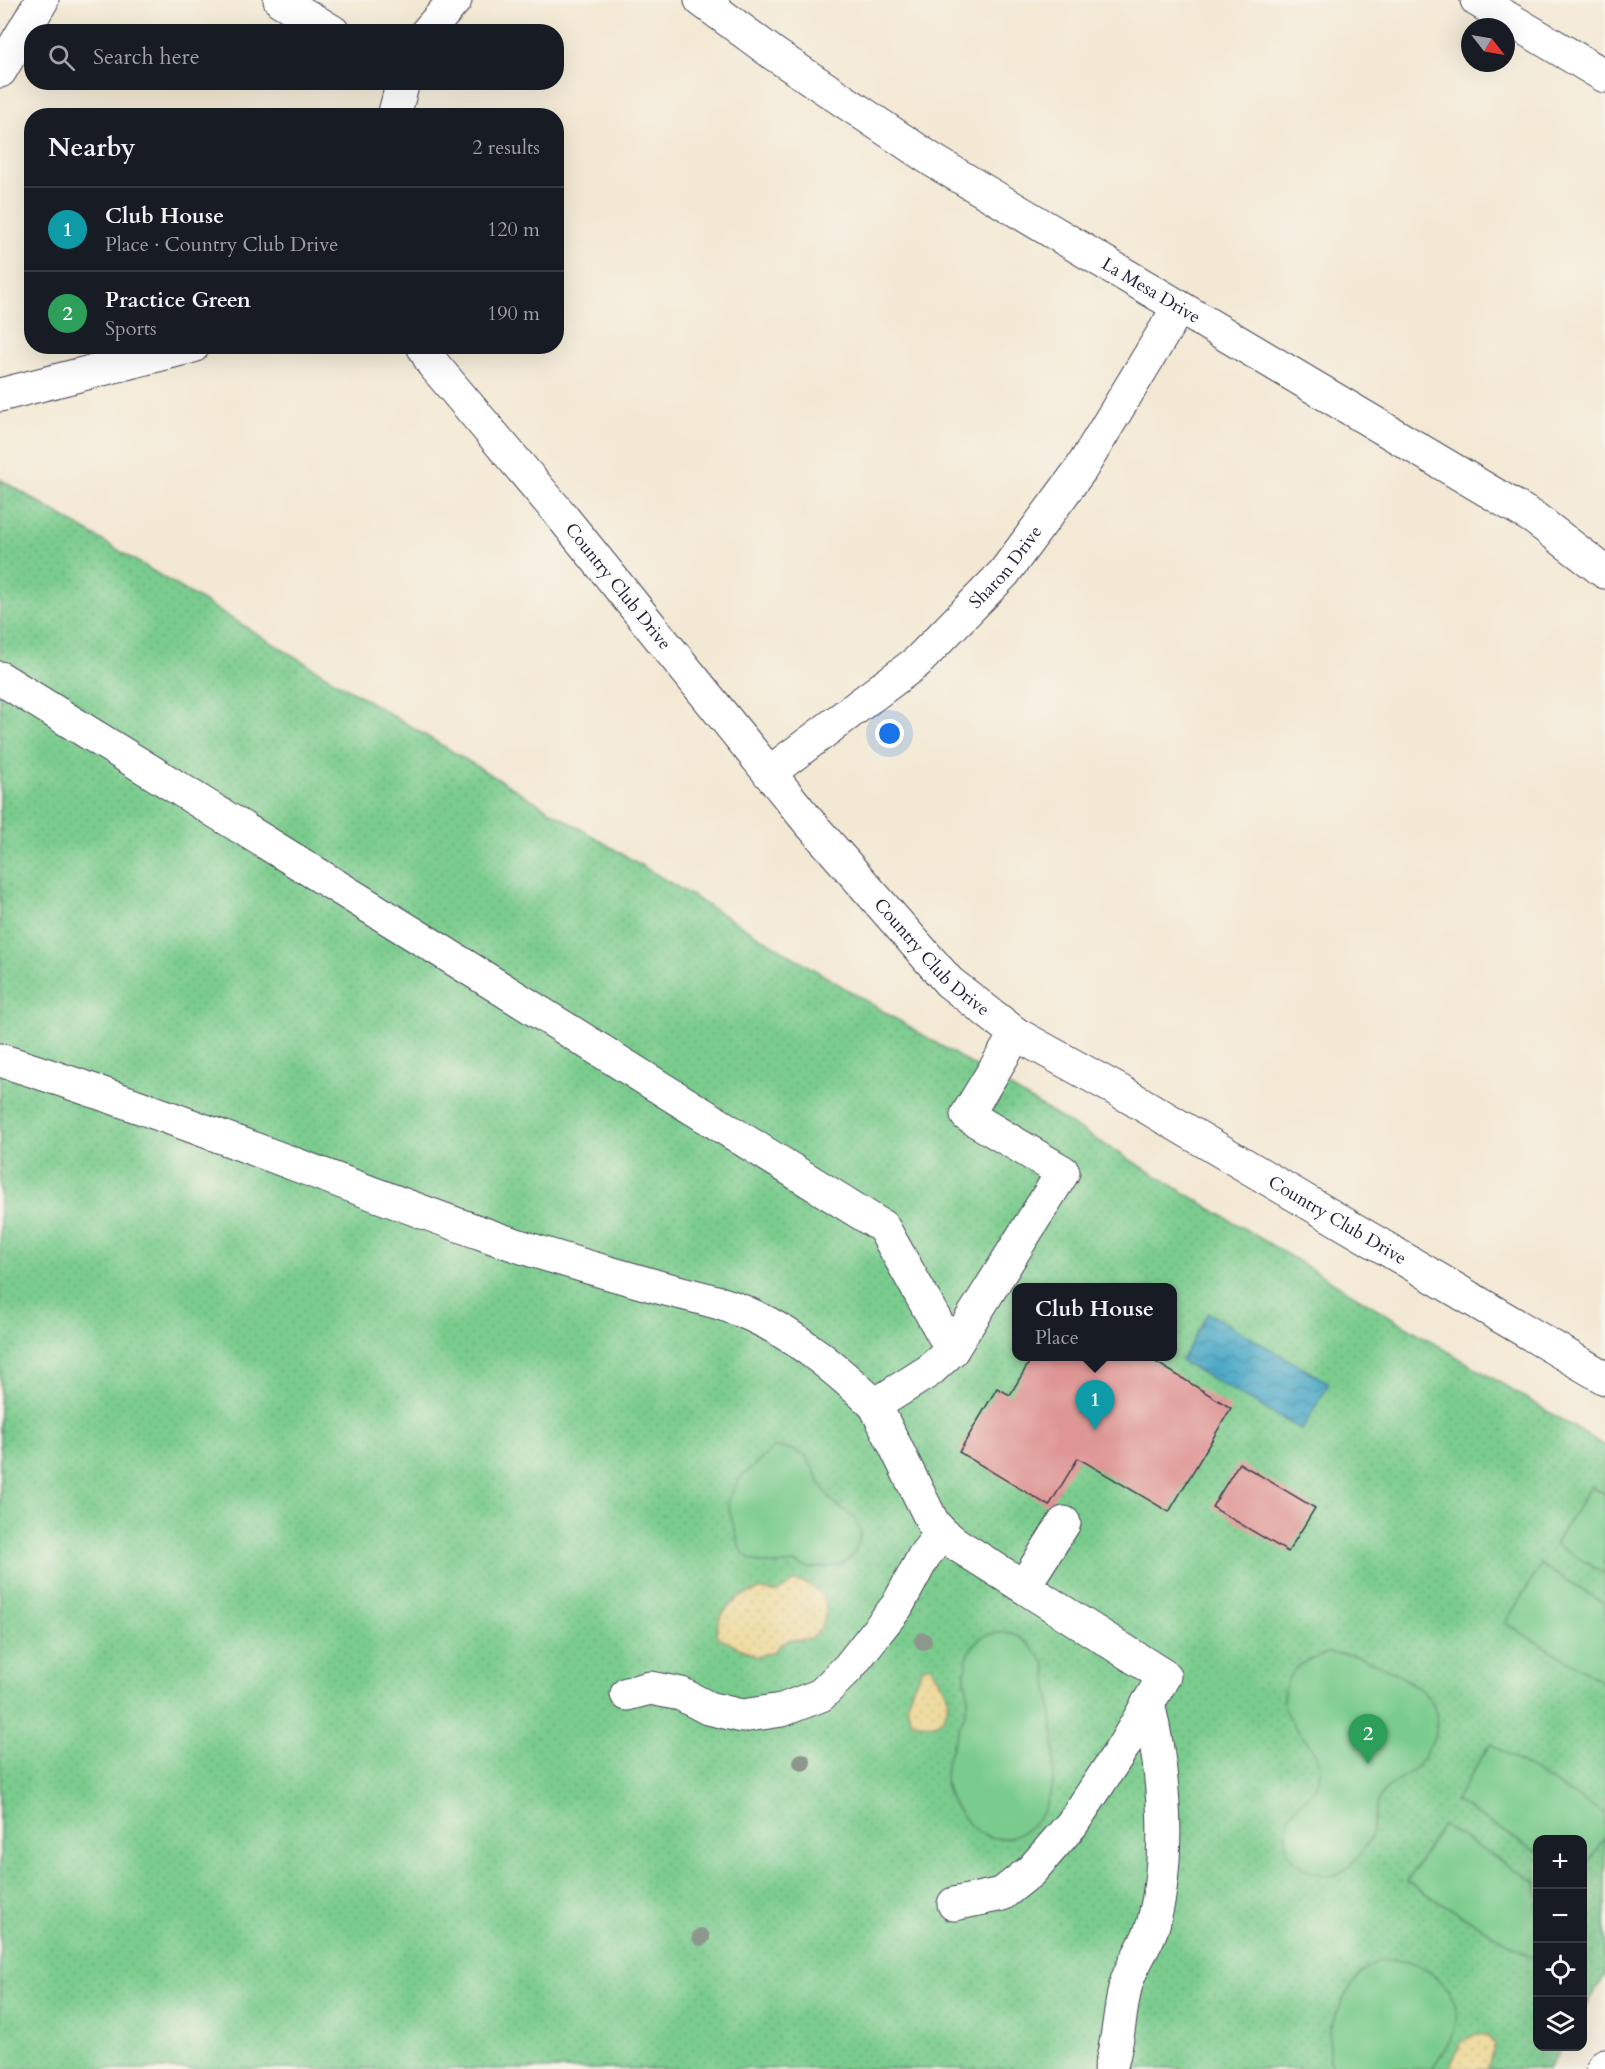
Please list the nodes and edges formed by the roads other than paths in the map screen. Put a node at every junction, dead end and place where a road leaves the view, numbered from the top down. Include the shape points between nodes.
1 (42, 0) edge
2 (280, 0) edge
3 (455, 0) edge
4 (701, 0) edge
5 (1477, 0) edge
6 (28, 24) edge
7 (320, 24) edge
8 (434, 24) edge
9 (24, 30) edge
10 (0, 71) edge
11 (1605, 76) edge
12 (401, 90) edge
13 (396, 108) edge
14 (1179, 306) junction
15 (161, 354) edge
16 (427, 354) edge
17 (0, 395) edge
18 (1605, 572) edge
19 (0, 678) edge
20 (769, 773) junction
21 (1016, 1034) junction
22 (0, 1060) edge
23 (952, 1350) junction
24 (1605, 1378) edge
25 (875, 1405) junction
26 (1064, 1523) dead end
27 (942, 1533) junction
28 (1024, 1586) junction
29 (627, 1694) dead end
30 (1148, 1703) junction
31 (954, 1904) dead end
32 (1110, 2069) edge

1 - 6 street
2 - 7 street
3 - 8 street
4 - 14 street, La Mesa Drive via 932,160
5 - 11 street
9 - 10 street
12 - 13 street
14 - 18 street, La Mesa Drive via 1534,518
14 - 20 street, Sharon Drive via 1081,469 1004,573 917,662
15 - 17 street
16 - 20 street, Country Club Drive
19 - 23 street via 883,1227
20 - 21 street, Country Club Drive via 949,982
21 - 23 street via 968,1115 1064,1172
21 - 24 street, Country Club Drive via 1123,1093
22 - 25 street via 88,1087 486,1235 709,1299 753,1316 800,1342
23 - 25 street via 929,1371
25 - 27 street via 922,1503
26 - 28 street
27 - 28 street
27 - 29 street via 924,1556 897,1606 849,1667 821,1695 782,1710 742,1716 708,1708 681,1694 650,1688
28 - 30 street via 1164,1676
30 - 31 street via 1072,1824 1031,1872 1002,1894
30 - 32 street via 1163,1809 1161,1884 1154,1924 1126,1983

